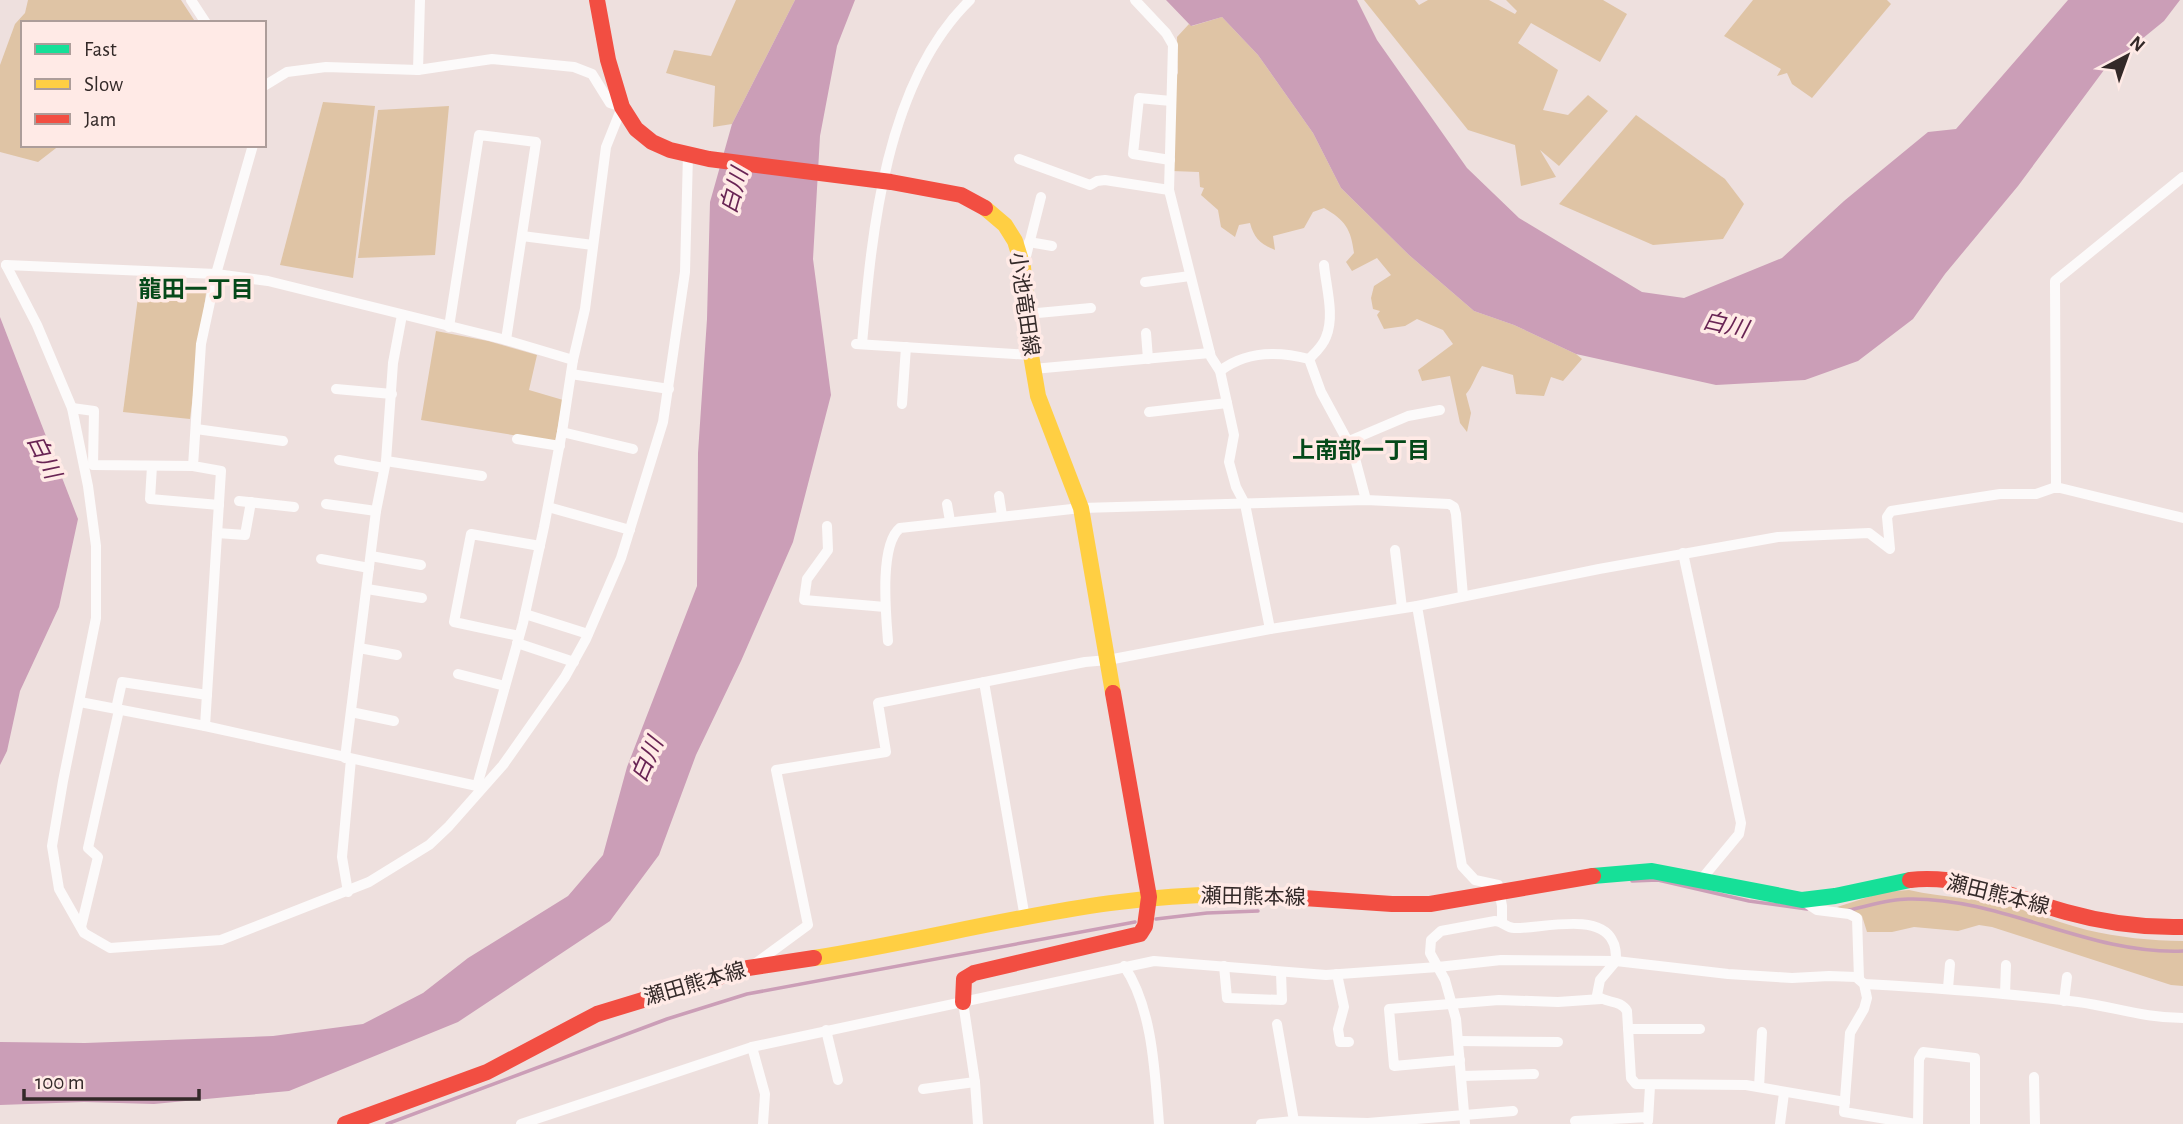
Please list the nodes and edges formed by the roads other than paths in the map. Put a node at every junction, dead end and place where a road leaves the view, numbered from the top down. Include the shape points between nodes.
1 (191, 0) edge
2 (420, 0) edge
3 (597, 0) edge
4 (970, 0) edge
5 (1135, 0) edge
6 (205, 21) edge
7 (418, 70) junction
8 (266, 85) edge
9 (1171, 101) junction
10 (622, 107) junction
11 (252, 147) edge
12 (688, 154) junction
13 (1019, 159) dead end
14 (1170, 160) junction
15 (2183, 177) edge
16 (885, 181) junction
17 (1169, 190) junction
18 (1041, 197) dead end
19 (522, 236) junction
20 (1029, 242) junction
21 (593, 245) junction
22 (1052, 246) dead end
23 (1324, 265) dead end
24 (1023, 267) junction
25 (216, 274) junction
26 (1190, 276) junction
27 (1145, 282) dead end
28 (1091, 308) dead end
29 (1027, 314) junction
30 (402, 315) junction
31 (449, 327) junction
32 (1146, 333) dead end
33 (506, 340) junction
34 (906, 347) junction
35 (1210, 353) junction
36 (573, 359) junction
37 (1148, 359) junction
38 (1309, 359) junction
39 (1032, 362) junction
40 (1220, 371) junction
41 (571, 374) junction
42 (336, 388) dead end
43 (669, 389) junction
44 (391, 394) junction
45 (1227, 403) junction
46 (902, 404) dead end
47 (72, 408) junction
48 (1440, 410) dead end
49 (1149, 412) dead end
50 (195, 429) junction
51 (562, 432) junction
52 (517, 439) dead end
53 (283, 441) dead end
54 (1349, 441) junction
55 (560, 446) junction
56 (633, 449) dead end
57 (339, 460) dead end
58 (385, 465) junction
59 (152, 466) junction
60 (192, 466) junction
61 (482, 476) dead end
62 (2056, 487) junction
63 (999, 496) dead end
64 (1366, 500) junction
65 (947, 504) dead end
66 (1245, 504) junction
67 (219, 505) junction
68 (326, 505) dead end
69 (294, 507) dead end
70 (548, 507) junction
71 (1081, 508) junction
72 (376, 511) junction
73 (1002, 516) junction
74 (2183, 518) edge
75 (950, 521) junction
76 (827, 526) dead end
77 (630, 530) junction
78 (217, 533) junction
79 (540, 546) junction
80 (1395, 550) dead end
81 (1683, 553) junction
82 (321, 559) dead end
83 (370, 562) junction
84 (421, 565) dead end
85 (367, 589) junction
86 (1463, 596) junction
87 (422, 598) dead end
88 (1417, 606) junction
89 (885, 607) junction
90 (1402, 608) junction
91 (525, 614) junction
92 (1270, 629) junction
93 (588, 634) junction
94 (518, 639) junction
95 (887, 641) dead end
96 (359, 648) junction
97 (397, 655) dead end
98 (1108, 660) junction
99 (574, 662) junction
100 (458, 674) dead end
101 (984, 682) junction
102 (505, 686) junction
103 (207, 695) junction
104 (80, 702) junction
105 (118, 709) junction
106 (351, 712) junction
107 (394, 721) dead end
108 (205, 726) junction
109 (348, 759) junction
110 (479, 788) junction
111 (1700, 881) junction
112 (348, 892) junction
113 (1500, 892) junction
114 (1149, 897) junction
115 (1802, 900) junction
116 (1025, 918) junction
117 (1502, 921) junction
118 (81, 927) junction
119 (2183, 927) edge
120 (1616, 961) junction
121 (1950, 964) dead end
122 (2006, 965) dead end
123 (1124, 966) junction
124 (1224, 966) junction
125 (1438, 967) junction
126 (748, 968) junction
127 (1280, 973) junction
128 (1338, 974) junction
129 (2067, 977) dead end
130 (1862, 982) junction
131 (1948, 988) junction
132 (2006, 993) junction
133 (1601, 999) junction
134 (2064, 1001) junction
135 (963, 1002) junction
136 (1452, 1003) junction
137 (2183, 1017) edge
138 (1277, 1024) dead end
139 (1628, 1029) junction
140 (1700, 1029) dead end
141 (826, 1030) junction
142 (1762, 1032) dead end
143 (1459, 1041) junction
144 (1558, 1042) dead end
145 (1341, 1043) dead end
146 (752, 1047) junction
147 (1460, 1060) junction
148 (1534, 1074) dead end
149 (1462, 1076) junction
150 (2034, 1077) dead end
151 (838, 1080) dead end
152 (975, 1082) junction
153 (1650, 1086) junction
154 (1759, 1087) junction
155 (923, 1089) dead end
156 (1784, 1093) junction
157 (1845, 1107) junction
158 (1513, 1111) dead end
159 (1465, 1120) edge
160 (1294, 1121) junction
161 (1575, 1121) dead end
162 (1648, 1121) edge
163 (345, 1124) edge
164 (521, 1124) edge
165 (763, 1124) edge
166 (978, 1124) edge
167 (1159, 1124) edge
168 (1261, 1124) edge
169 (1325, 1124) edge
170 (1780, 1124) edge
171 (1844, 1124) edge
172 (1917, 1124) edge
173 (1975, 1124) edge
174 (2035, 1124) edge

1 - 6 street
2 - 7 street
3 - 10 main road, 小池竜田線
4 - 16 street via 946,29 910,94 894,135
5 - 9 street via 1173,46
7 - 8 street via 326,67 287,72
7 - 10 street via 492,59 574,66 592,74 610,103
9 - 14 street
9 - 14 street via 1139,98 1133,154
10 - 12 main road, 小池竜田線 via 636,129 652,142
10 - 21 street via 606,146
11 - 25 street
12 - 16 main road, 小池竜田線
12 - 43 street via 685,272
13 - 17 street via 1090,185 1105,180
14 - 17 street
15 - 62 street via 2055,281
16 - 24 main road, 小池竜田線 via 947,191 975,201 1005,225 1020,249
16 - 34 street via 870,251 859,344
17 - 26 street
18 - 20 street
19 - 21 street
19 - 31 street via 536,142 479,135
19 - 33 street
20 - 22 street
20 - 24 street
21 - 36 street
23 - 38 street via 1328,331
24 - 29 main road, 小池竜田線
25 - 30 street via 268,281
25 - 47 street via 6,265
25 - 50 street via 201,344
26 - 27 street
26 - 35 street
28 - 29 street
29 - 39 main road, 小池竜田線
30 - 31 street
30 - 44 street
31 - 33 street
32 - 37 street
33 - 36 street
34 - 39 street
34 - 46 street
35 - 37 street
35 - 40 street
36 - 41 street
37 - 39 street
38 - 40 street via 1254,355 1237,359
38 - 54 street
39 - 71 main road, 小池竜田線 via 1045,417
40 - 45 street
41 - 43 street
41 - 51 street
42 - 44 street
43 - 77 street
44 - 58 street
45 - 49 street
45 - 66 street via 1234,435 1229,462
47 - 59 street via 94,411 93,466
47 - 104 street via 96,546 96,618
48 - 54 street via 1408,416
50 - 53 street
50 - 60 street
51 - 55 street
51 - 56 street
52 - 55 street
54 - 64 street
55 - 70 street
57 - 58 street
58 - 61 street
58 - 72 street
59 - 60 street
59 - 67 street via 150,499
60 - 67 street via 221,471
62 - 74 street
62 - 81 street via 2036,495 2000,494 1891,511 1887,517 1890,549 1869,533 1778,537
63 - 73 street
64 - 66 street
64 - 86 street via 1452,506
65 - 75 street
66 - 71 street
66 - 92 street
67 - 78 street
68 - 72 street
69 - 78 street via 245,501 245,535
70 - 77 street
70 - 79 street
71 - 73 street
71 - 98 main road, 小池竜田線
72 - 83 street
73 - 75 street
75 - 89 street via 895,531 885,577
76 - 89 street via 828,550 807,579 804,600
77 - 93 street
78 - 103 street
79 - 91 street
79 - 94 street via 471,534 454,622
80 - 90 street
81 - 86 street
81 - 111 street via 1741,823 1739,834
82 - 83 street
83 - 84 street
83 - 85 street
85 - 87 street
85 - 96 street
86 - 88 street
88 - 90 street
88 - 113 street via 1462,866 1475,880 1498,885
89 - 95 street
90 - 92 street
91 - 93 street
91 - 94 street
92 - 98 street
93 - 99 street
94 - 99 street
94 - 102 street
96 - 97 street
96 - 106 street
98 - 101 street
98 - 114 main road, 小池竜田線
99 - 110 street via 519,744
100 - 102 street
101 - 116 street
101 - 126 street via 878,703 886,752 776,770 808,925
102 - 110 street
103 - 105 street via 122,682
103 - 108 street
104 - 105 street
104 - 118 street via 52,846 59,889
105 - 108 street
105 - 118 street via 88,848 98,857
106 - 107 street
106 - 109 street
108 - 109 street
109 - 110 street
109 - 112 street via 342,857
110 - 112 street via 429,845
111 - 113 main road, 瀬田熊本線 via 1652,871 1575,878
111 - 115 main road, 瀬田熊本線
112 - 118 street via 221,940 110,948
113 - 114 main road, 瀬田熊本線 via 1430,904 1265,895
113 - 117 street
114 - 116 main road, 瀬田熊本線
114 - 135 main road via 1140,934 974,973 964,979
115 - 119 main road, 瀬田熊本線 via 1933,879 2088,919 2133,927
115 - 130 street via 1816,910 1857,918
116 - 126 main road, 瀬田熊本線
117 - 120 street via 1509,928 1597,927 1613,941
117 - 125 street via 1437,933 1430,949
120 - 125 street via 1501,960
120 - 130 street via 1728,974 1841,976
120 - 133 street via 1598,984
121 - 131 street
122 - 132 street
123 - 124 street via 1154,961
123 - 135 street
123 - 167 street via 1140,998
124 - 127 street
124 - 127 street via 1227,998 1282,1000
125 - 128 street
125 - 136 street
126 - 163 main road, 瀬田熊本線 via 597,1014 487,1072
127 - 128 street
128 - 145 street via 1344,1007 1338,1030
129 - 134 street
130 - 131 street
130 - 157 street via 1867,1003 1850,1033
131 - 132 street
132 - 134 street
133 - 136 street
133 - 139 street via 1625,1007
134 - 137 street via 2150,1017
135 - 141 street
135 - 152 street
136 - 143 street
136 - 147 street via 1389,1009 1394,1066
138 - 160 street
139 - 140 street
139 - 153 street via 1631,1077 1636,1084
141 - 146 street
141 - 151 street
142 - 154 street
143 - 144 street
143 - 147 street
146 - 164 street
146 - 165 street via 765,1094
147 - 149 street
148 - 149 street
149 - 159 street
150 - 174 street
152 - 155 street
152 - 166 street
153 - 154 street
153 - 162 street
154 - 156 street
156 - 157 street
156 - 170 street
157 - 171 street
157 - 172 street
158 - 159 street
159 - 169 street
160 - 168 street
160 - 169 street
161 - 162 street
172 - 173 street via 1923,1052 1975,1058

